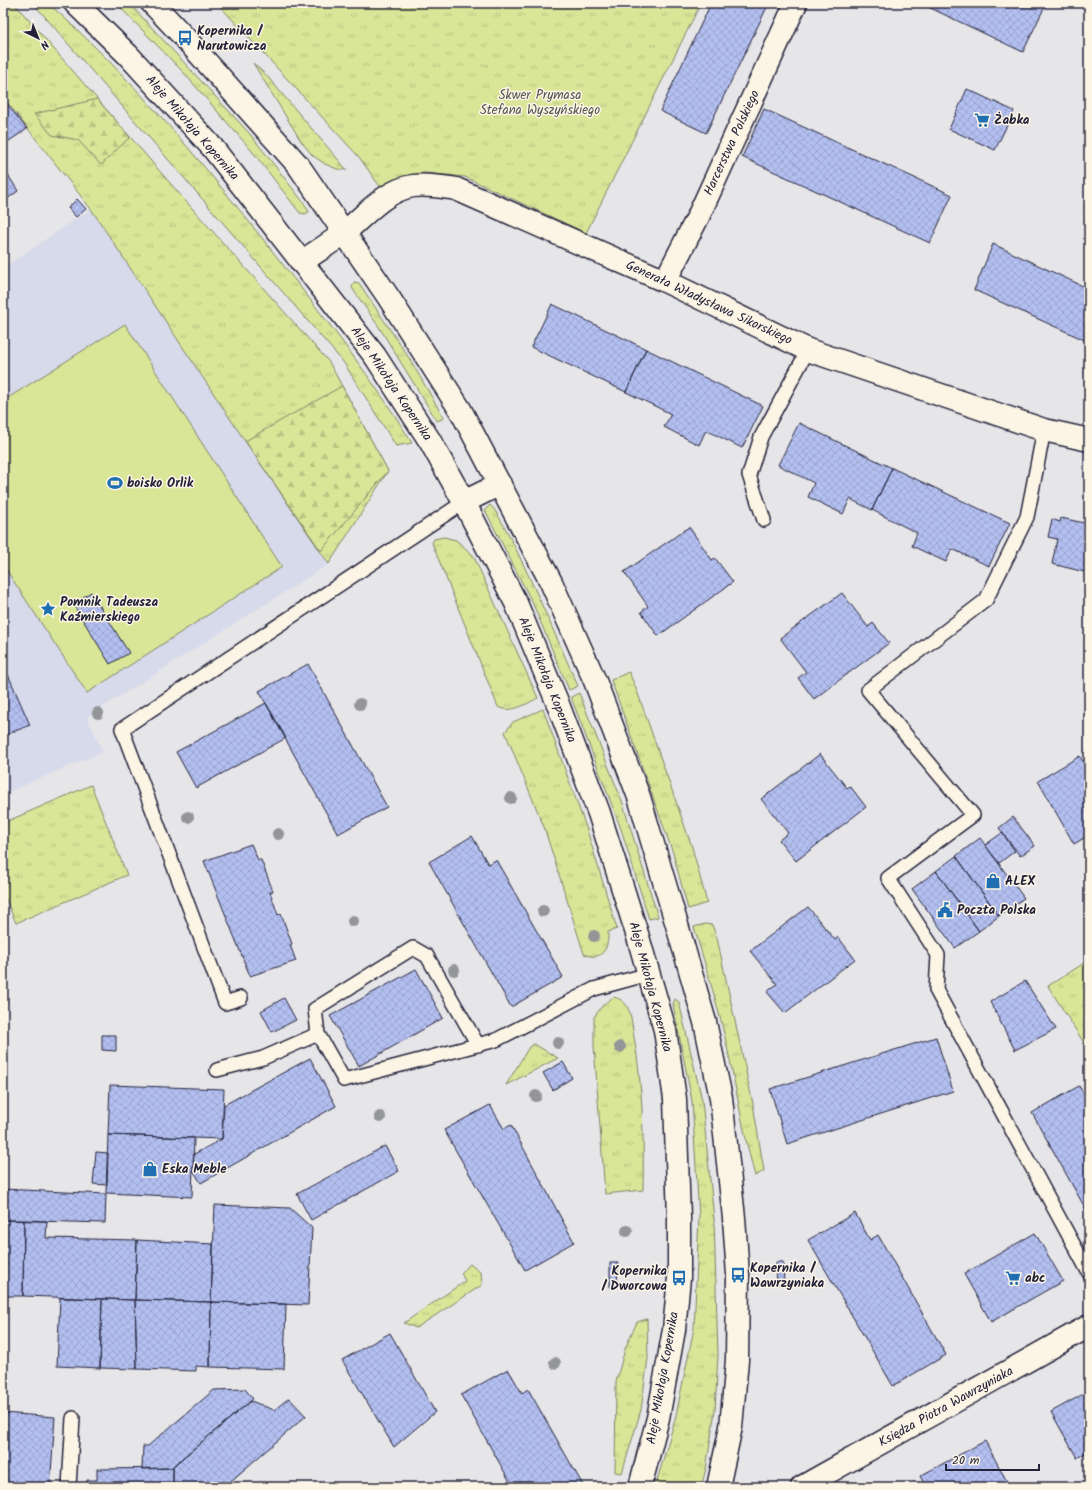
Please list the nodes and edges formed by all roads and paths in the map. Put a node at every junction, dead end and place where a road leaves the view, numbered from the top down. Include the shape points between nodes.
1 (75, 3) edge
2 (152, 3) edge
3 (796, 3) edge
4 (344, 232) junction
5 (302, 262) junction
6 (665, 281) junction
7 (808, 350) junction
8 (1044, 430) junction
9 (1089, 440) edge
10 (500, 484) junction
11 (464, 502) junction
12 (764, 520) dead end
13 (649, 974) junction
14 (241, 998) dead end
15 (318, 1034) junction
16 (478, 1045) junction
17 (217, 1070) dead end
18 (1089, 1273) edge
19 (1089, 1326) edge
20 (73, 1418) dead end
21 (725, 1485) edge
22 (69, 1487) edge
23 (640, 1487) edge
24 (802, 1487) edge

1 - 5 street, Aleje Mikołaja Kopernika via 128,55 212,147
2 - 4 street via 298,165
3 - 6 street, Harcerstwa Polskiego via 698,217
4 - 5 street, Generała Władysława Sikorskiego
4 - 6 street, Generała Władysława Sikorskiego via 395,192 412,186 433,185 456,189
4 - 10 street via 461,411
5 - 11 street, Aleje Mikołaja Kopernika via 395,385 430,440
6 - 7 street, Generała Władysława Sikorskiego
7 - 8 street, Generała Władysława Sikorskiego
7 - 12 lane via 761,437 749,475
8 - 9 street, Generała Władysława Sikorskiego
8 - 18 lane via 1027,517 986,600 868,690 972,815 888,878 938,954 936,990
10 - 11 street
10 - 21 street via 551,582 595,681 638,798 706,1030 721,1098 738,1275 737,1360
11 - 13 street, Aleje Mikołaja Kopernika via 516,603 556,699 599,813
11 - 14 lane via 122,729 225,1003
13 - 16 lane via 594,989 496,1040
13 - 23 street, Aleje Mikołaja Kopernika via 664,1030 675,1099 679,1278 674,1330 661,1403
15 - 16 lane via 344,1080
15 - 16 lane via 315,1009 413,948 427,956
15 - 17 lane via 262,1058
19 - 24 street, Księdza Piotra Wawrzyniaka
20 - 22 lane

